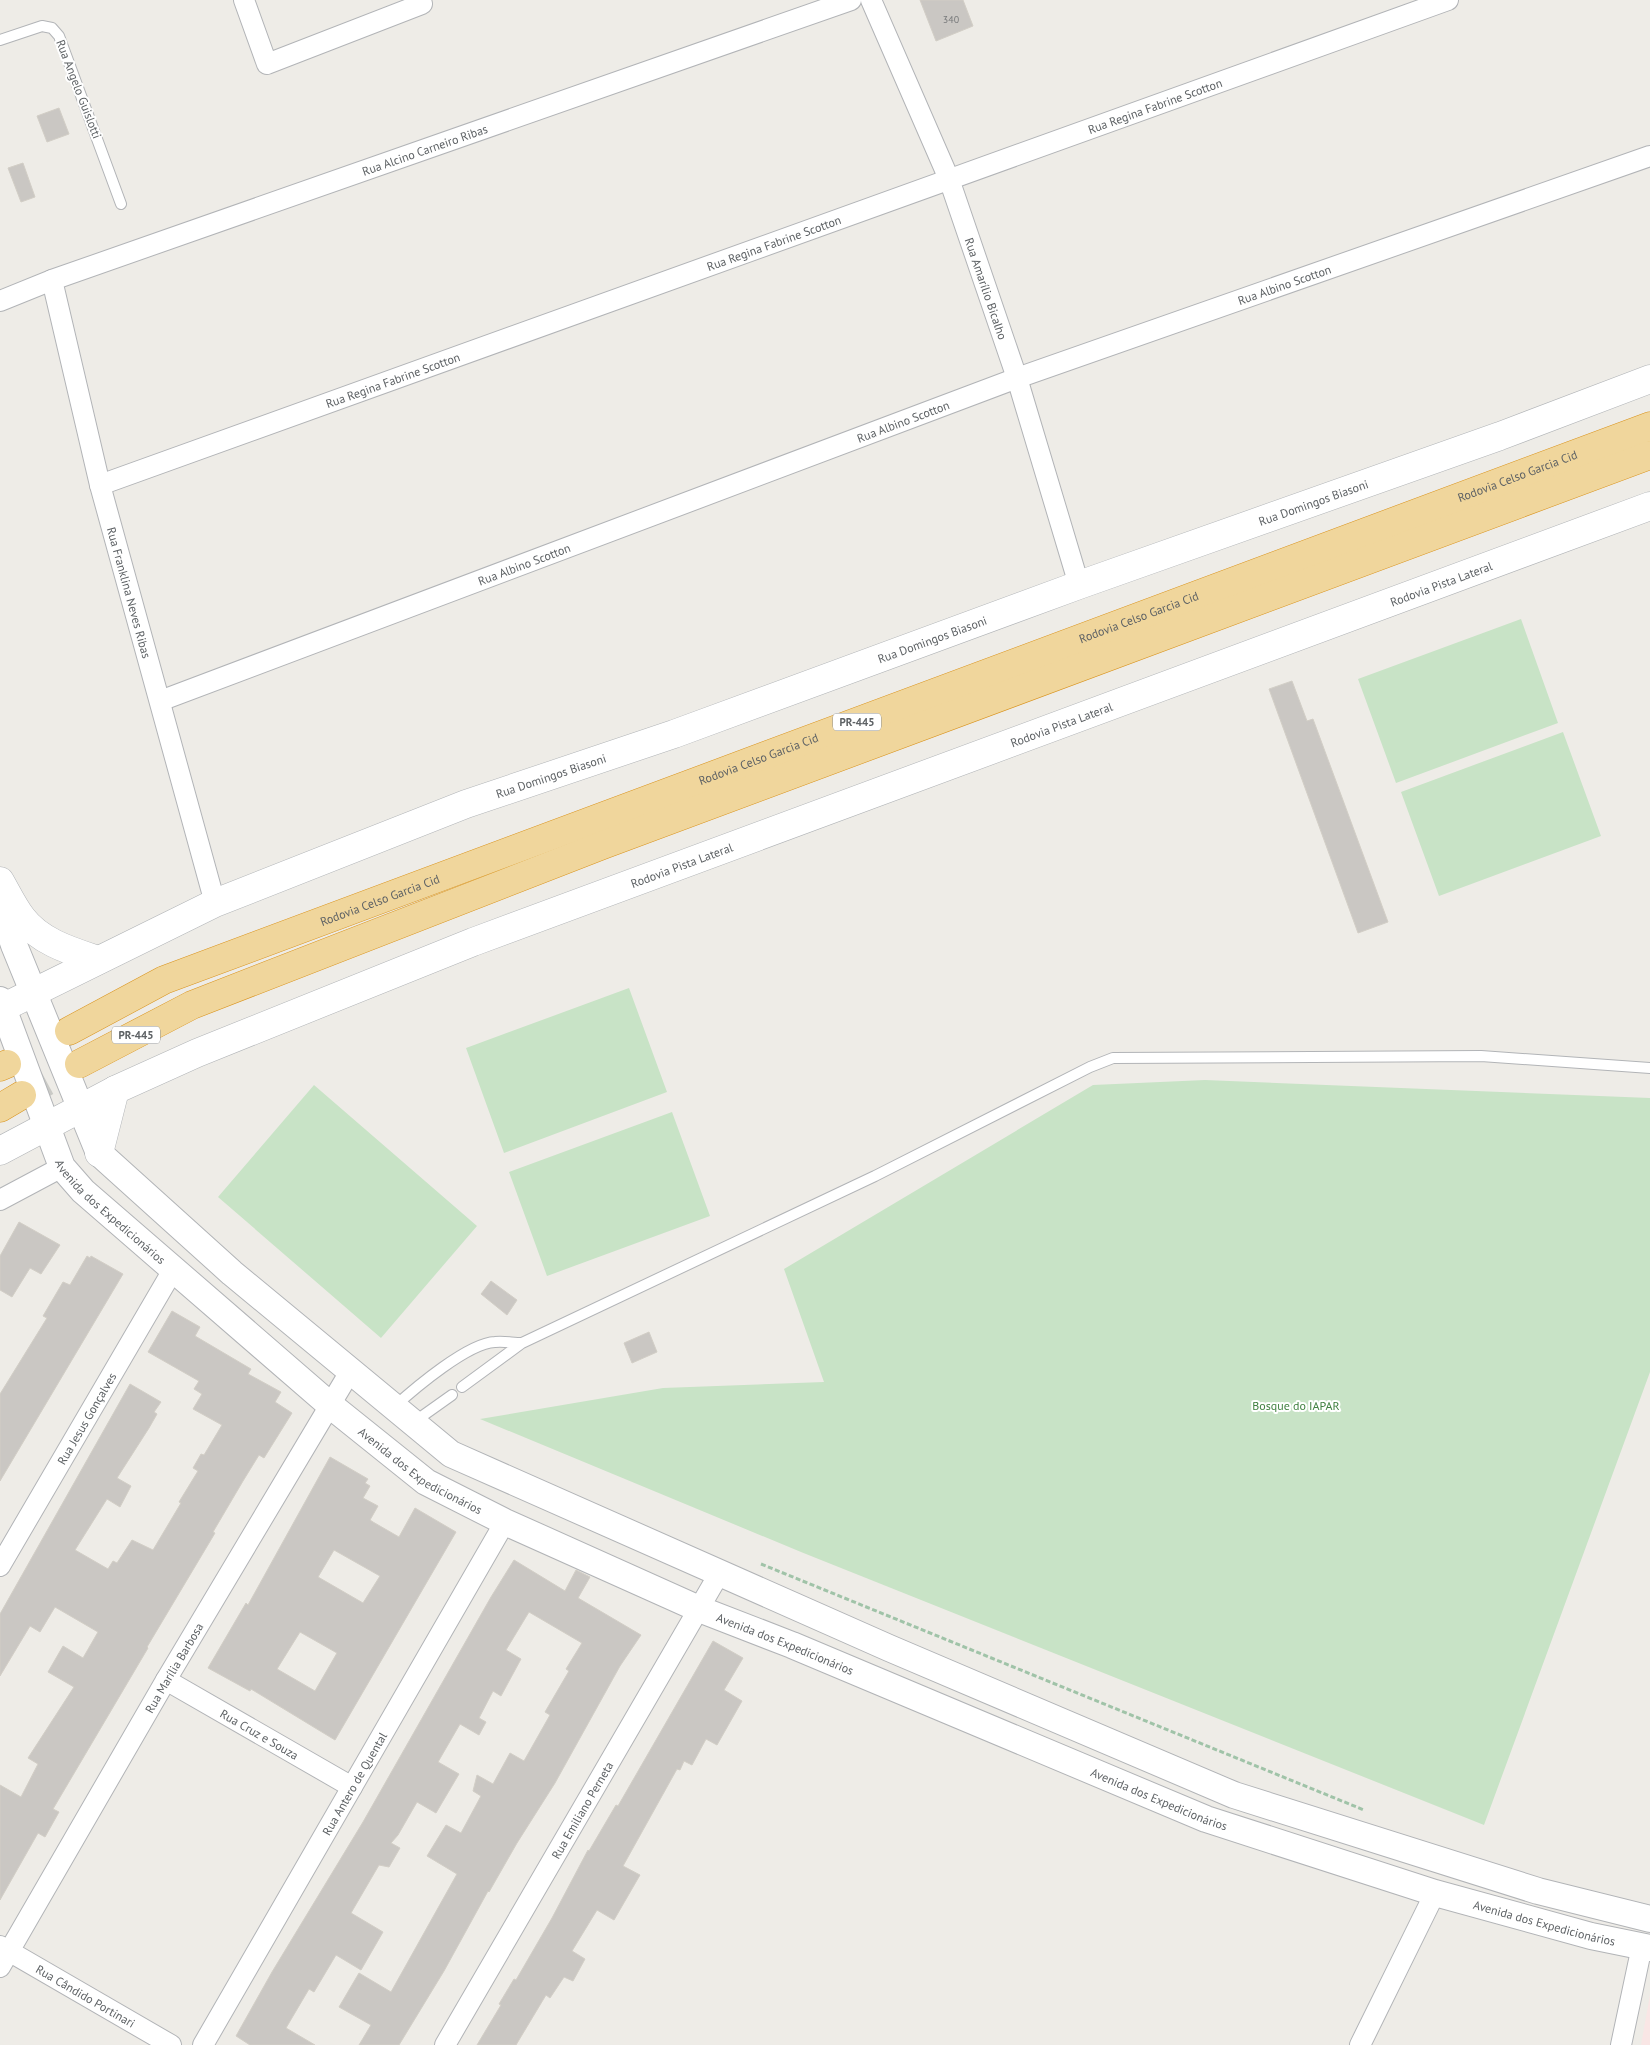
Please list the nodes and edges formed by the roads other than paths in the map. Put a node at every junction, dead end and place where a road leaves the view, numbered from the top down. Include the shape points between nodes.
1 (244, 0) edge
2 (421, 0) edge
3 (851, 0) edge
4 (871, 0) edge
5 (1448, 0) edge
6 (0, 40) edge
7 (1650, 156) edge
8 (949, 180) junction
9 (122, 204) dead end
10 (52, 280) junction
11 (0, 301) edge
12 (1017, 378) junction
13 (1650, 379) edge
14 (1650, 426) edge
15 (1650, 455) edge
16 (100, 485) junction
17 (1650, 506) edge
18 (1079, 585) junction
19 (160, 702) junction
20 (0, 881) edge
21 (215, 903) junction
22 (0, 906) edge
23 (98, 960) junction
24 (33, 991) junction
25 (1, 1005) edge
26 (69, 1031) tunnel mouth
27 (79, 1064) tunnel mouth
28 (1650, 1068) edge
29 (115, 1090) junction
30 (81, 1109) junction
31 (47, 1126) junction
32 (0, 1151) edge
33 (99, 1153) junction
34 (62, 1167) junction
35 (0, 1200) edge
36 (173, 1270) junction
37 (522, 1343) junction
38 (351, 1370) junction
39 (462, 1387) dead end
40 (452, 1395) dead end
41 (330, 1405) junction
42 (404, 1415) junction
43 (505, 1522) junction
44 (0, 1566) edge
45 (719, 1574) junction
46 (699, 1609) junction
47 (166, 1680) junction
48 (352, 1786) junction
49 (1446, 1861) junction
50 (1435, 1893) junction
51 (1650, 1919) edge
52 (1646, 1947) edge
53 (3, 1954) edge
54 (171, 2045) edge
55 (203, 2045) edge
56 (445, 2045) edge
57 (1360, 2045) edge
58 (1621, 2045) edge

1 - 2 street via 267,64 422,4
3 - 10 street, Rua Alcino Carneiro Ribas
4 - 8 street, Rua Amarílio Bicalho
5 - 8 street, Rua Regina Fabrine Scotton
6 - 9 lane, Rua Angelo Guislotti via 42,26 52,28 59,36
7 - 12 street, Rua Albino Scotton
8 - 12 street, Rua Amarílio Bicalho
8 - 16 street, Rua Regina Fabrine Scotton
10 - 11 street, Rua Alcino Carneiro Ribas
10 - 16 street, Rua Franklina Neves Ribas
12 - 18 street, Rua Amarílio Bicalho
12 - 19 street, Rua Albino Scotton
13 - 18 main road, Rua Domingos Biasoni
14 - 26 highway, Rodovia Celso Garcia Cid / PR-445 via 164,980
15 - 27 highway, PR-445 via 603,845 192,1006
16 - 19 street, Rua Franklina Neves Ribas
17 - 29 main road, Rodovia Pista Lateral via 473,942 197,1053
18 - 21 main road, Rua Domingos Biasoni via 674,734 466,804
19 - 21 street, Rua Franklina Neves Ribas
20 - 23 main road via 22,918 40,934 56,945
21 - 23 main road
22 - 24 street
23 - 24 main road
24 - 25 main road
24 - 30 street
25 - 31 street, Avenida dos Expedicionários
28 - 37 lane via 1481,1056 1113,1058 1090,1066 875,1176
29 - 30 main road
29 - 33 main road
30 - 31 main road
30 - 33 street
31 - 32 main road
31 - 34 street, Avenida dos Expedicionários
33 - 38 street via 232,1273
34 - 35 street
34 - 36 street, Avenida dos Expedicionários via 83,1191
36 - 41 street, Avenida dos Expedicionários
36 - 44 street, Rua Jesus Gonçalves
37 - 39 lane
37 - 42 lane via 493,1341 451,1361
38 - 41 street, Rua Marília Barbosa
38 - 42 street
40 - 42 lane
41 - 43 street, Avenida dos Expedicionários via 426,1482
41 - 47 street, Rua Marília Barbosa
42 - 45 street via 450,1454
43 - 46 street, Avenida dos Expedicionários
43 - 48 street, Rua Antero de Quental
45 - 46 street, Rua Emiliano Perneta
45 - 49 street via 1234,1795
46 - 50 street, Avenida dos Expedicionários via 1206,1819
46 - 56 street, Rua Emiliano Perneta
47 - 48 street, Rua Cruz e Souza
47 - 53 street, Rua Marília Barbosa
48 - 55 street, Rua Antero de Quental
49 - 50 street
49 - 51 street via 1538,1891
50 - 52 street, Avenida dos Expedicionários via 1591,1936
50 - 57 street
52 - 58 street
53 - 54 street, Rua Cândido Portinari

